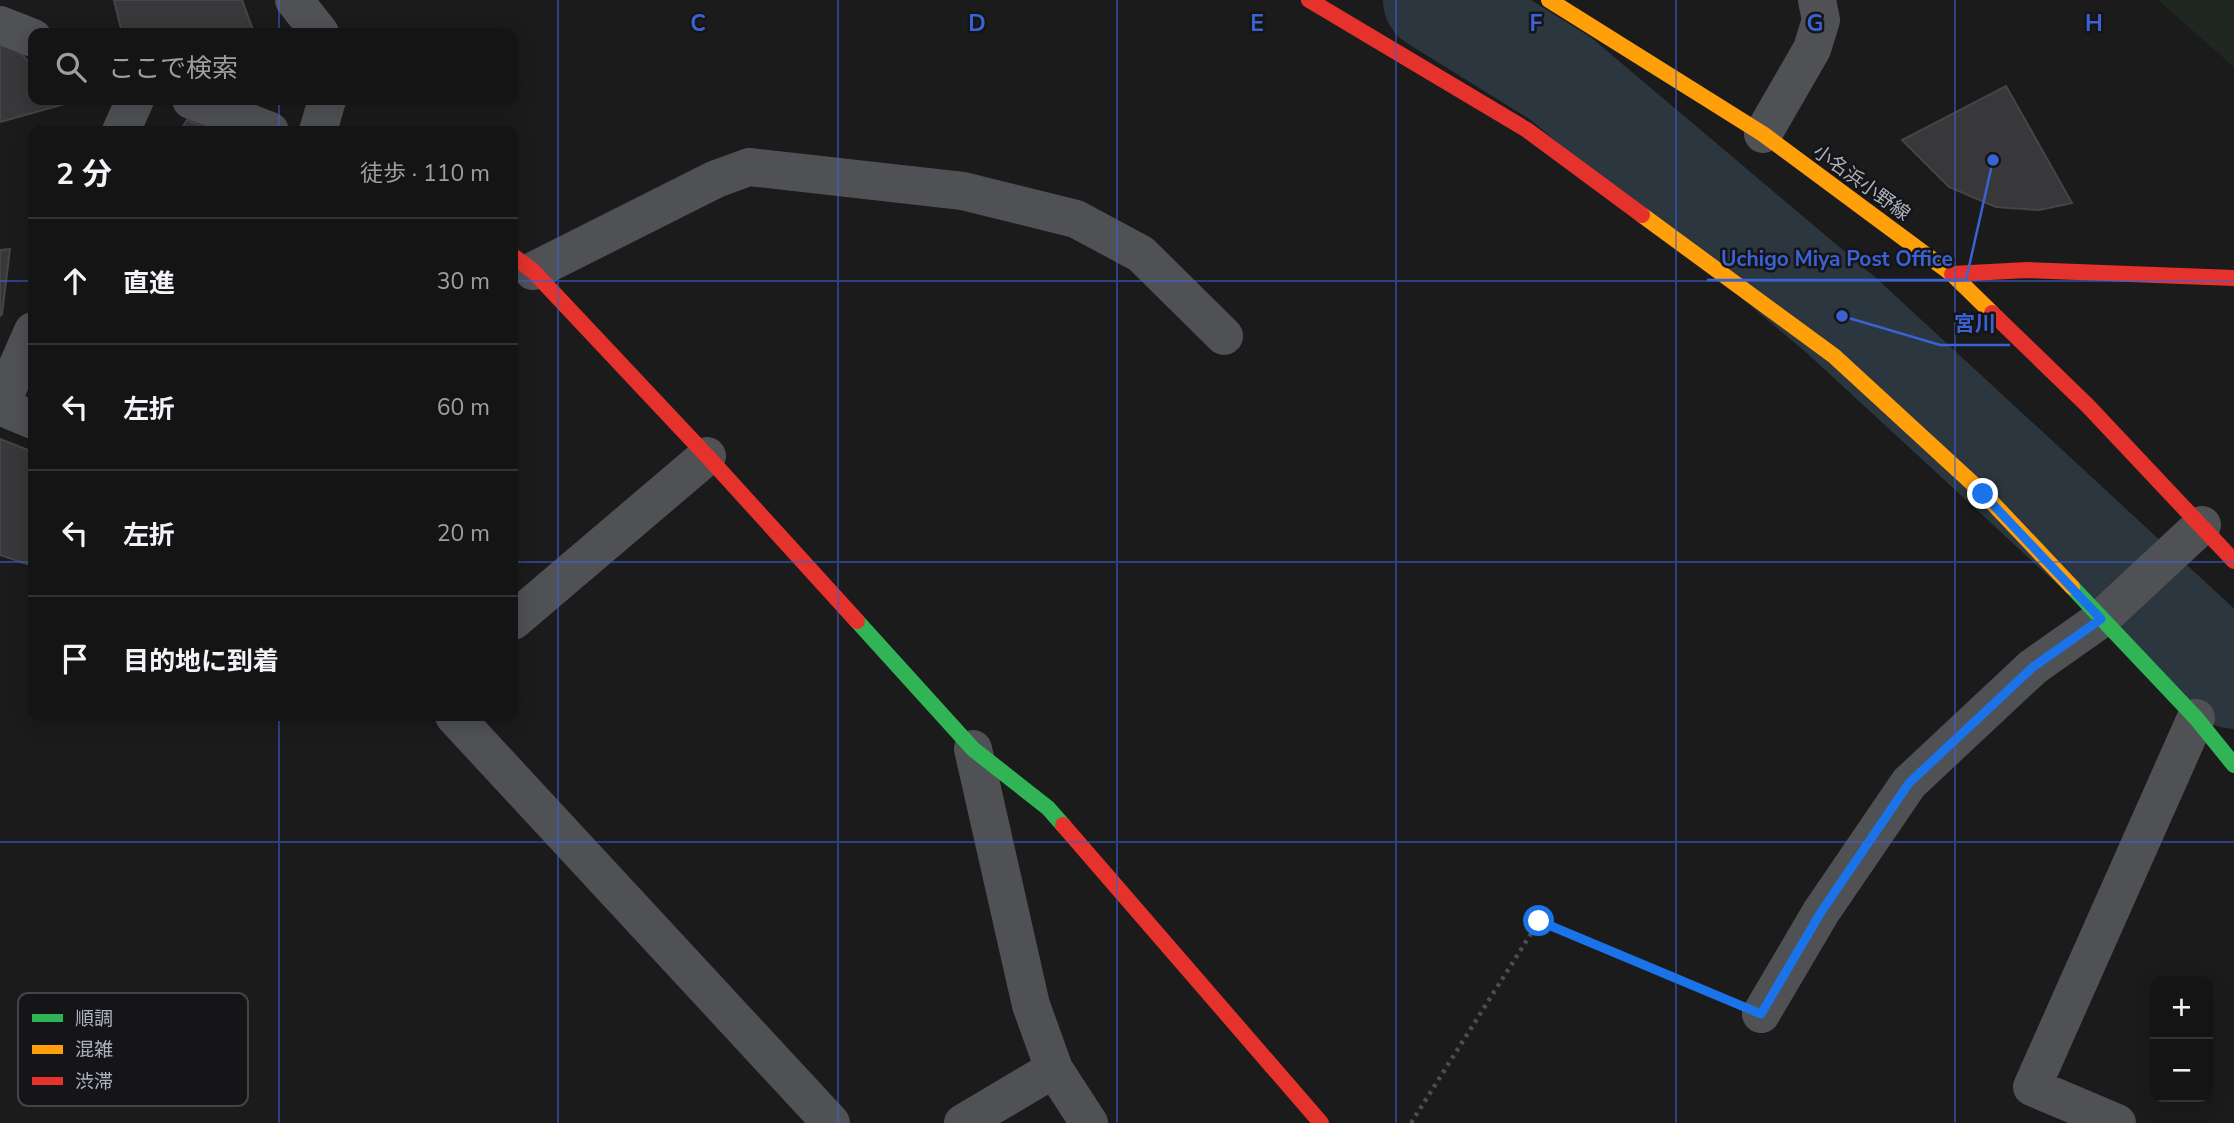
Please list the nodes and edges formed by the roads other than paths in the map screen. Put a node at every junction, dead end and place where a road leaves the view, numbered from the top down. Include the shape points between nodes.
1 (293, 0) edge
2 (1309, 0) edge
3 (1549, 0) edge
4 (1817, 0) edge
5 (0, 25) edge
6 (316, 28) edge
7 (28, 36) edge
8 (133, 105) edge
9 (204, 105) edge
10 (326, 105) edge
11 (123, 126) edge
12 (257, 126) edge
13 (319, 126) edge
14 (1763, 134) junction
15 (523, 263) edge
16 (1952, 274) junction
17 (2234, 278) edge
18 (1224, 336) dead end
19 (28, 342) edge
20 (28, 418) edge
21 (707, 456) junction
22 (2202, 525) junction
23 (2234, 561) edge
24 (2111, 609) junction
25 (518, 617) edge
26 (2196, 718) junction
27 (459, 721) edge
28 (973, 749) junction
29 (2234, 765) edge
30 (1761, 1014) road end
31 (1054, 1069) junction
32 (831, 1123) edge
33 (963, 1123) edge
34 (1089, 1123) edge
35 (1321, 1123) edge
36 (2118, 1123) edge

1 - 6 street
2 - 24 street via 1527,130 1834,356
3 - 14 street, 小名浜小野線
4 - 14 street via 1821,20 1812,50
5 - 7 street
8 - 11 street
9 - 12 street
10 - 13 street
14 - 16 street, 小名浜小野線
15 - 18 street via 749,167 963,191 1076,219 1141,254
15 - 21 street
16 - 17 street via 2027,270
16 - 22 street, 小名浜小野線
19 - 20 street via 0,406
21 - 25 street
21 - 28 street
22 - 23 street, 小名浜小野線
22 - 24 street
24 - 26 street
24 - 30 street via 2033,667 1909,783 1821,912
26 - 29 street
26 - 36 street via 2032,1087
27 - 32 street
28 - 31 street via 1031,1005
28 - 35 street via 1048,808
31 - 33 street
31 - 34 street

